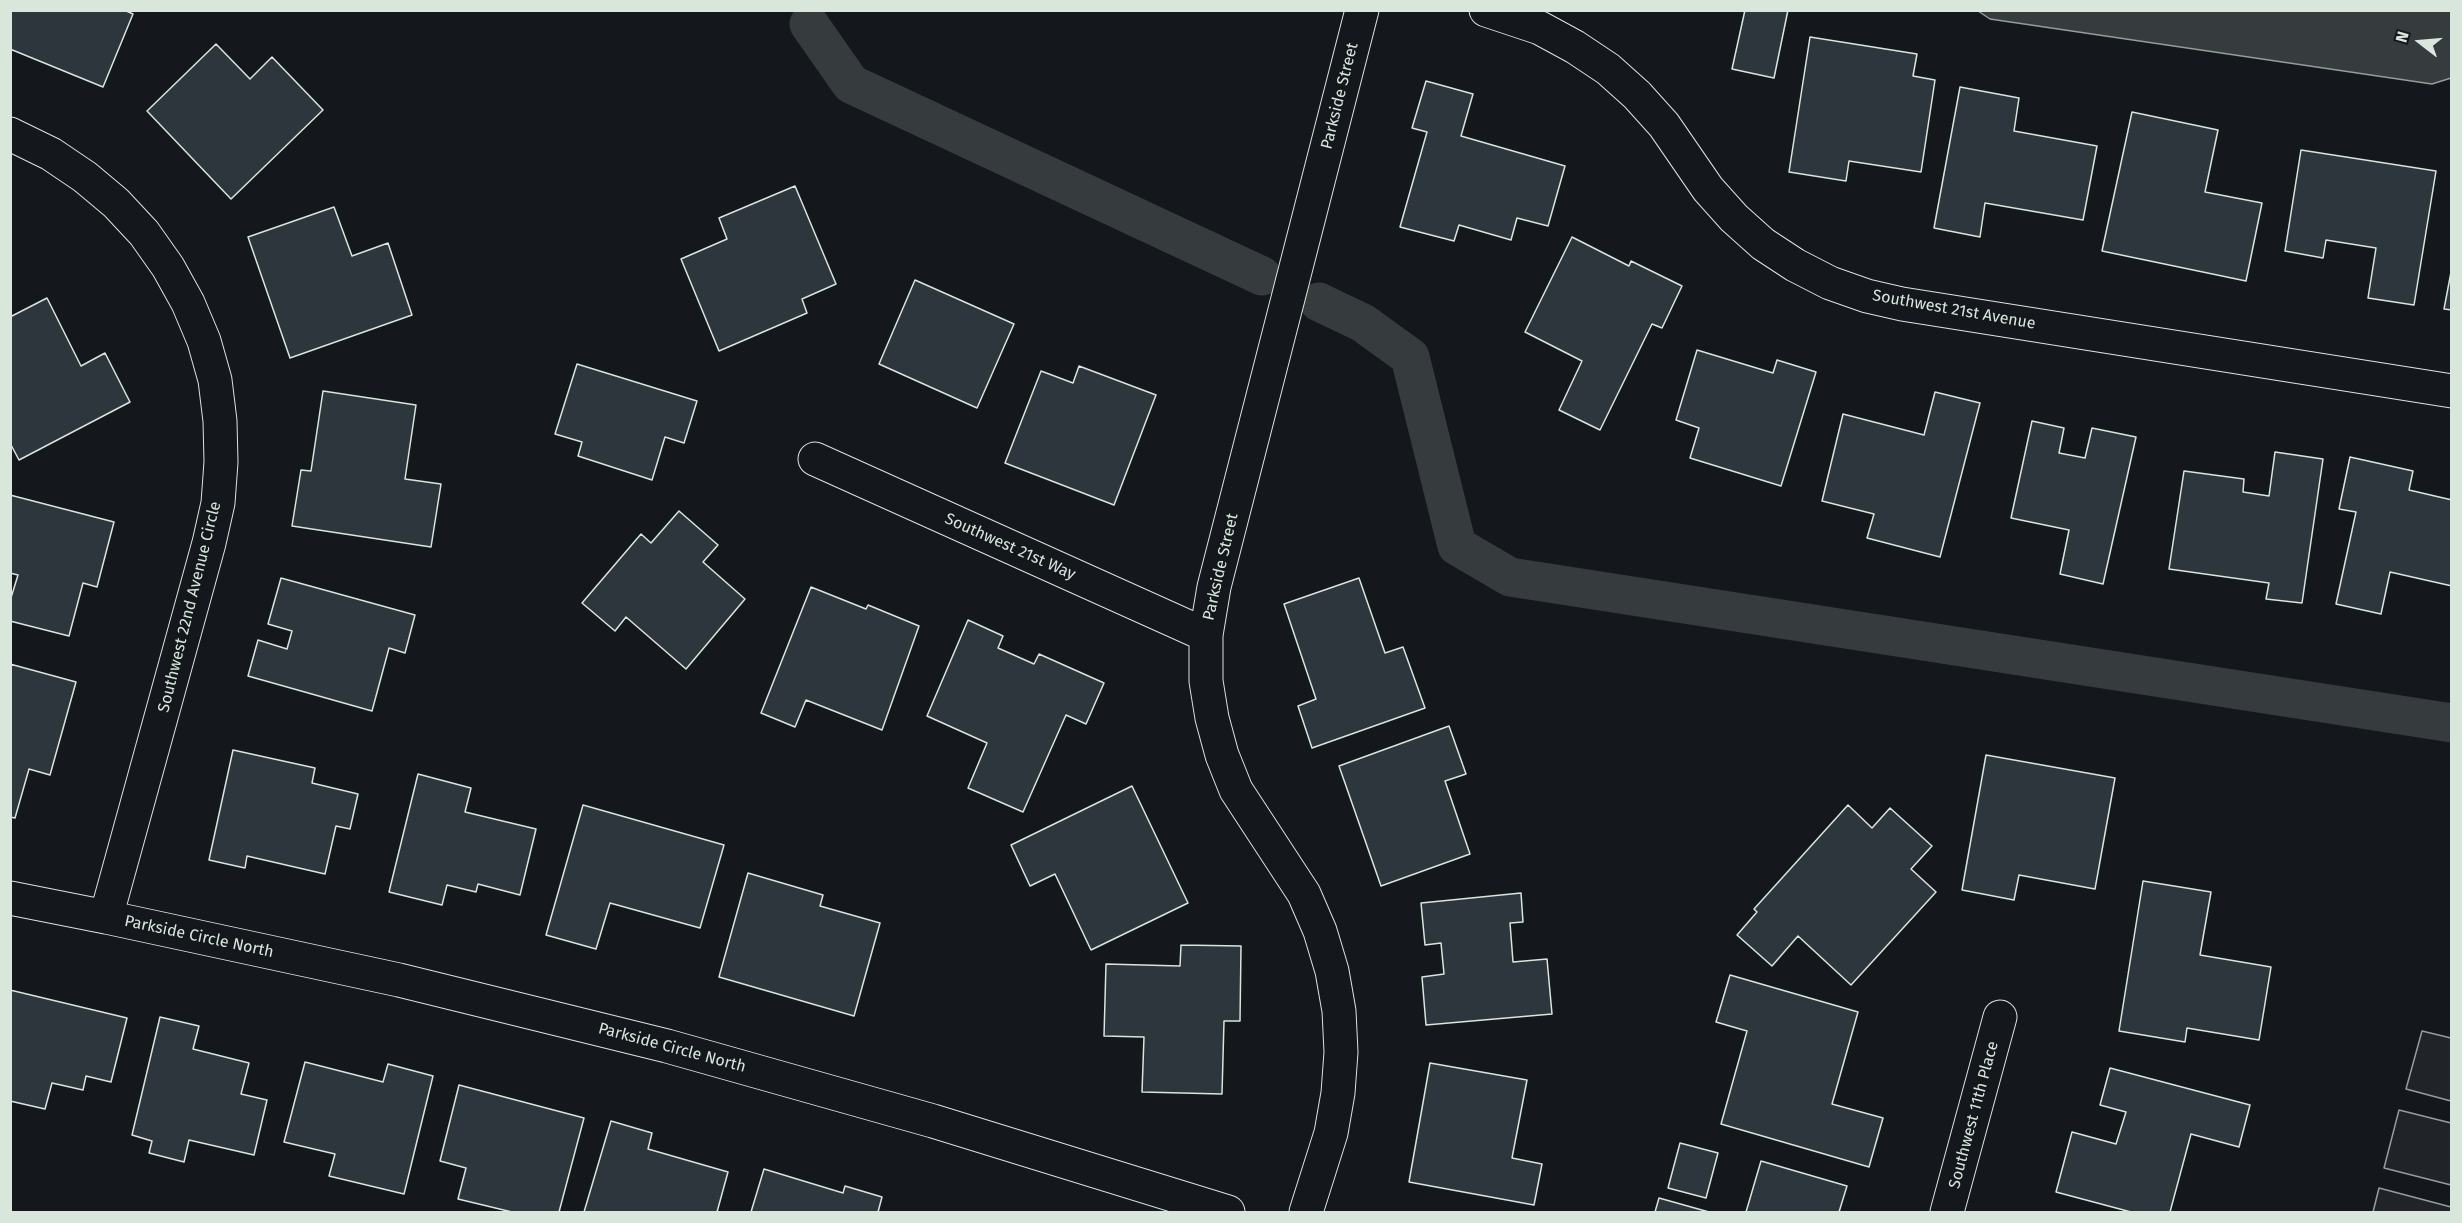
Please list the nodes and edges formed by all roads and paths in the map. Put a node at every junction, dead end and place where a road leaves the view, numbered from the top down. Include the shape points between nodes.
1 (1362, 10) edge
2 (1486, 10) edge
3 (10, 134) edge
4 (2451, 391) edge
5 (815, 459) dead end
6 (1206, 635) junction
7 (10, 897) edge
8 (106, 917) junction
9 (2000, 1017) dead end
10 (1228, 1212) edge
11 (1306, 1212) edge
12 (1947, 1212) edge

1 - 6 street, Parkside Street via 1214,587
2 - 4 street, Southwest 21st Avenue via 1540,28 1608,69 1664,124 1708,189 1734,218 1763,244 1830,283 1902,304
3 - 8 street, Southwest 22nd Avenue Circle via 51,154 85,177 116,203 150,242 173,276 200,331 214,380 220,421 220,472 209,543
5 - 6 street, Southwest 21st Way
6 - 11 street, Parkside Street via 1206,681 1222,755 1236,790 1304,894 1329,961 1339,1011 1338,1093 1331,1133
7 - 8 street
8 - 10 street, Parkside Circle North via 399,980 667,1046 933,1120
9 - 12 street, Southwest 11th Place

